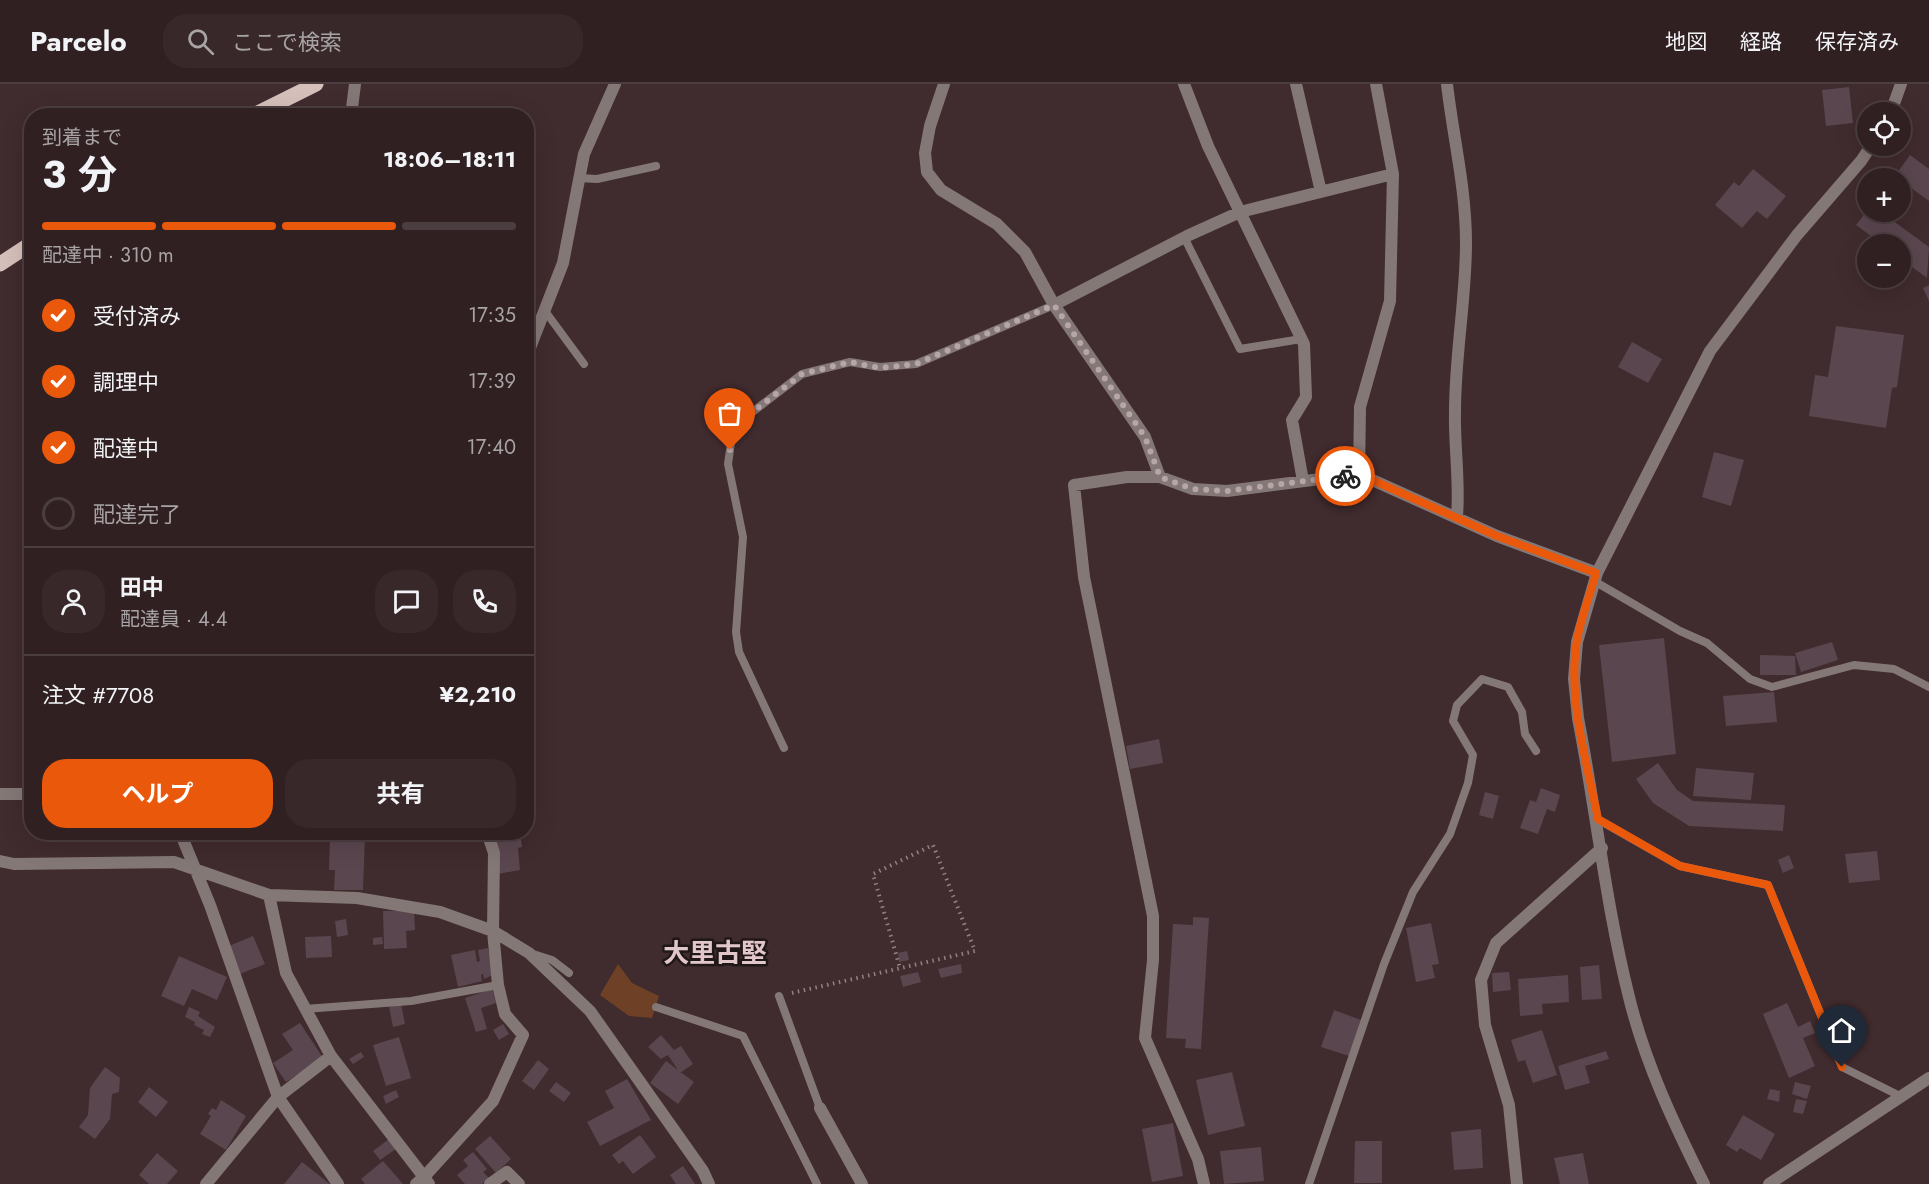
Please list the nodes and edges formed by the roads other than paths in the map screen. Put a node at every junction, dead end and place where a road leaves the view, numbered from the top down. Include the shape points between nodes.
1 (316, 84) edge
2 (355, 84) edge
3 (615, 84) edge
4 (944, 84) edge
5 (1184, 84) edge
6 (1296, 84) edge
7 (1376, 84) edge
8 (1447, 84) edge
9 (1901, 84) edge
10 (1895, 102) edge
11 (268, 108) edge
12 (352, 108) edge
13 (1864, 156) edge
14 (656, 166) dead end
15 (1393, 174) junction
16 (579, 178) junction
17 (1321, 192) junction
18 (1240, 212) junction
19 (1184, 237) junction
20 (24, 248) edge
21 (0, 264) edge
22 (1054, 305) junction
23 (545, 311) junction
24 (534, 338) edge
25 (1301, 339) junction
26 (584, 364) dead end
27 (1359, 474) junction
28 (1160, 477) junction
29 (1302, 481) junction
30 (1456, 516) junction
31 (1595, 577) junction
32 (1929, 687) edge
33 (784, 748) dead end
34 (1536, 751) dead end
35 (0, 794) edge
36 (24, 794) edge
37 (1598, 819) junction
38 (183, 840) edge
39 (490, 840) edge
40 (1602, 848) junction
41 (0, 861) edge
42 (197, 872) junction
43 (269, 895) junction
44 (493, 931) junction
45 (529, 952) junction
46 (569, 973) dead end
47 (498, 985) junction
48 (780, 996) road end
49 (656, 1007) dead end
50 (305, 1009) junction
51 (331, 1056) junction
52 (1929, 1078) edge
53 (278, 1097) junction
54 (1902, 1097) junction
55 (820, 1108) joint
56 (423, 1182) edge
57 (206, 1184) edge
58 (338, 1184) edge
59 (490, 1184) edge
60 (519, 1184) edge
61 (709, 1184) edge
62 (817, 1184) edge
63 (862, 1184) edge
64 (1204, 1184) edge
65 (1308, 1184) edge
66 (1517, 1184) edge
67 (1704, 1184) edge
68 (1769, 1184) edge

1 - 11 main road
2 - 12 street
3 - 16 street via 584,154
4 - 22 street via 930,126 925,153 927,172 941,190 998,224 1024,252
5 - 18 street
6 - 17 street
7 - 15 street
8 - 30 street via 1461,159 1466,241 1463,324 1456,367
9 - 10 street
13 - 31 street via 1791,243 1710,351
14 - 16 lane via 597,179
15 - 17 street
15 - 27 street via 1390,301 1360,407
16 - 23 street via 563,263
17 - 18 street
18 - 19 street
18 - 25 street
19 - 22 street
19 - 25 lane via 1240,350
20 - 21 main road
22 - 28 street via 1145,437
22 - 33 lane via 916,364 880,368 850,362 802,374 742,420 732,436 728,464 743,537 736,632 739,652
23 - 24 street
23 - 26 lane
25 - 29 street via 1306,397 1292,420
27 - 29 street
27 - 30 street
28 - 29 street via 1193,489 1227,491
28 - 64 street via 1127,477 1074,485 1084,577 1153,916 1145,1038 1198,1159
30 - 31 street
31 - 32 lane via 1680,631 1707,643 1750,679 1772,687 1854,665 1894,669
31 - 37 street via 1577,642 1574,679
34 - 65 lane via 1525,734 1522,712 1508,687 1482,679 1457,705 1453,721 1473,755 1467,783 1450,834 1413,891 1384,964
35 - 36 street
37 - 40 street
37 - 54 lane via 1680,866 1768,885 1842,1067
38 - 42 street
39 - 44 street via 494,852
40 - 66 street via 1496,942 1481,980 1485,1025 1509,1105
40 - 67 street via 1629,997 1649,1065
41 - 42 street via 174,862
42 - 43 street
42 - 53 street
43 - 44 street via 357,898 441,912
43 - 50 street via 286,973
44 - 45 street
44 - 47 street
45 - 46 lane via 552,960
45 - 61 street via 590,1011
47 - 50 lane via 411,1001
47 - 56 street via 505,1014 523,1035 493,1101
48 - 55 lane
49 - 62 lane via 743,1036
50 - 51 street
51 - 53 street
51 - 56 street
52 - 54 street
53 - 57 street
53 - 58 street
54 - 68 street
55 - 63 street
59 - 60 street via 507,1172

